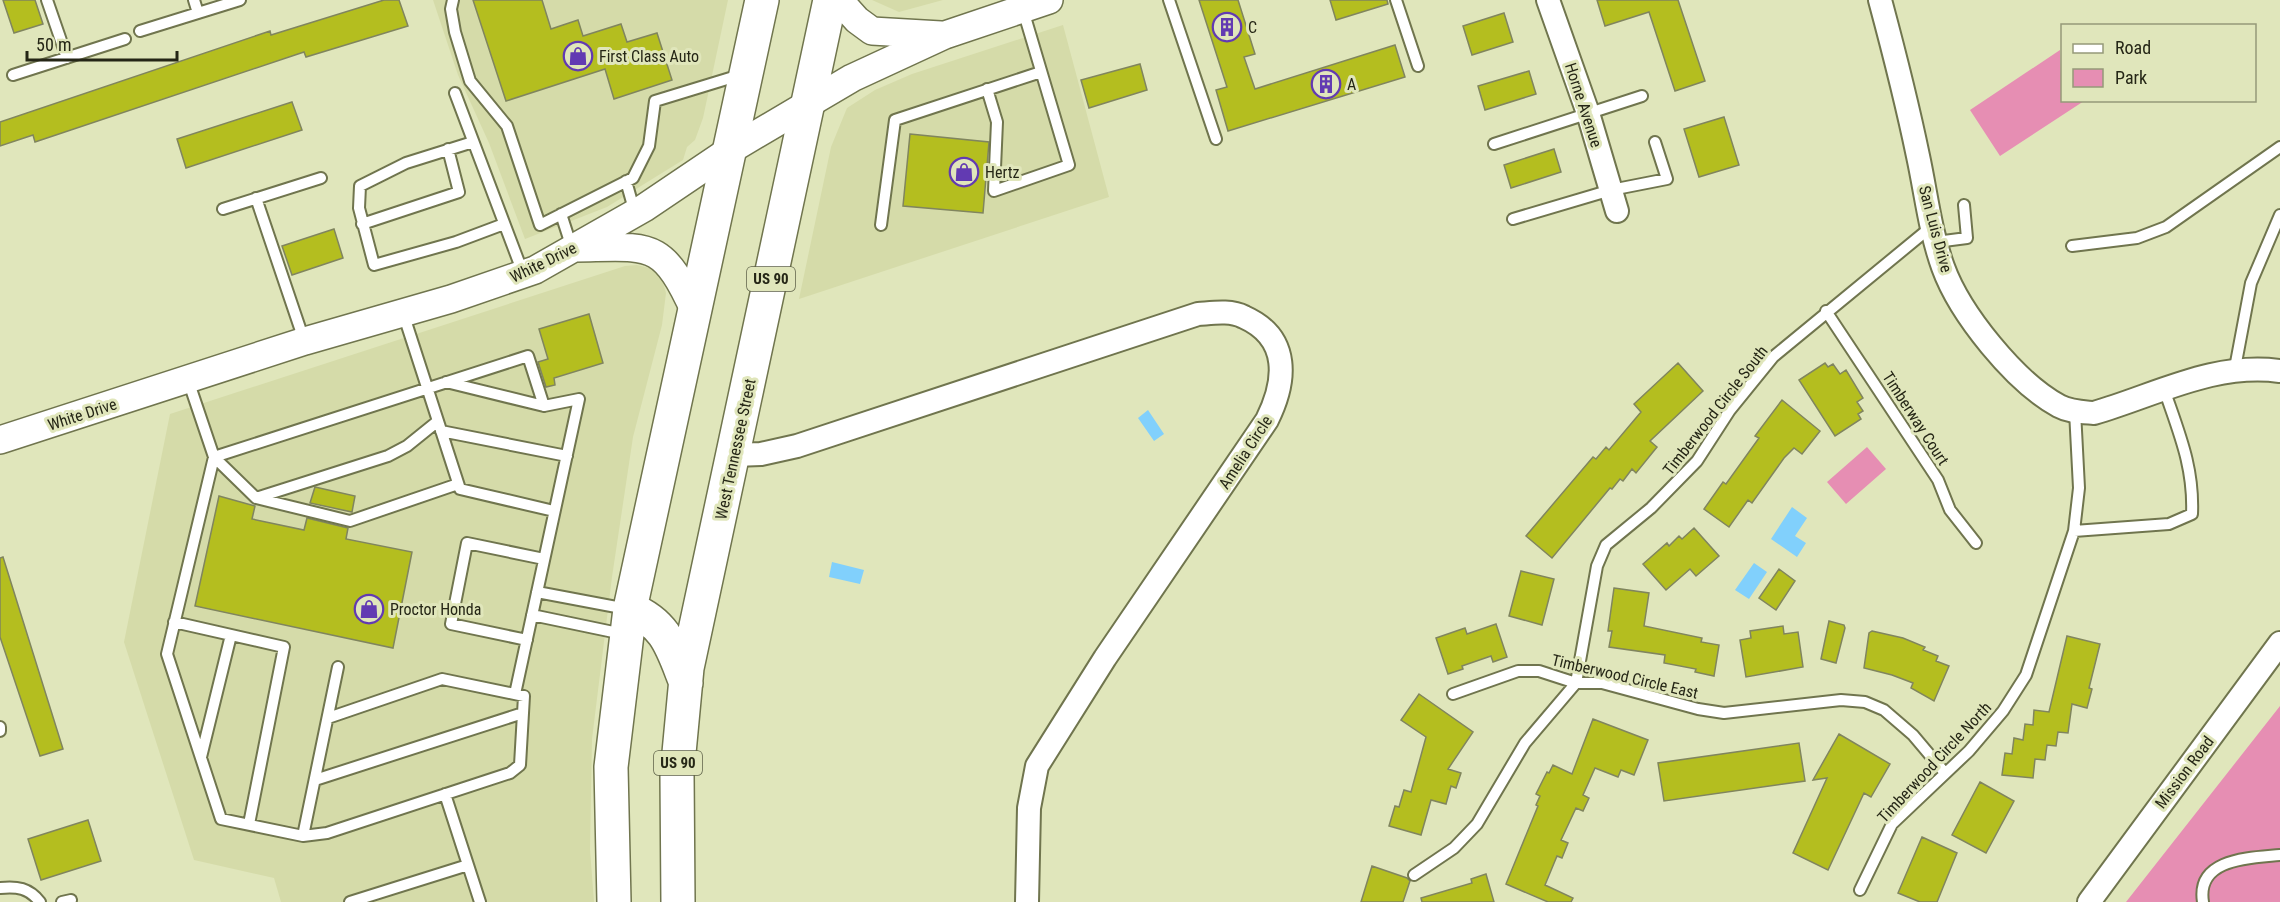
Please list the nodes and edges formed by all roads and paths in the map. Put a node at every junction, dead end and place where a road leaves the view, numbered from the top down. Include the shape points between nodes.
1 (47, 0) edge
2 (194, 0) edge
3 (240, 0) edge
4 (453, 0) edge
5 (762, 0) edge
6 (830, 0) edge
7 (839, 0) edge
8 (1049, 0) edge
9 (1169, 0) edge
10 (1396, 0) edge
11 (1548, 0) edge
12 (1880, 0) edge
13 (1022, 9) junction
14 (198, 13) junction
15 (141, 32) dead end
16 (945, 35) junction
17 (125, 39) dead end
18 (67, 58) junction
19 (1418, 66) dead end
20 (1041, 72) junction
21 (746, 73) junction
22 (13, 75) dead end
23 (987, 89) junction
24 (455, 93) dead end
25 (1642, 96) dead end
26 (808, 102) junction
27 (1588, 113) junction
28 (1216, 139) dead end
29 (473, 142) junction
30 (1654, 142) dead end
31 (1494, 144) dead end
32 (2280, 147) edge
33 (448, 149) junction
34 (730, 150) junction
35 (321, 177) dead end
36 (626, 181) junction
37 (256, 198) junction
38 (1614, 200) junction
39 (1964, 205) dead end
40 (223, 209) dead end
41 (635, 213) junction
42 (561, 214) junction
43 (2280, 215) edge
44 (1513, 219) dead end
45 (362, 224) junction
46 (504, 224) junction
47 (881, 225) dead end
48 (1934, 234) junction
49 (2072, 246) dead end
50 (572, 248) junction
51 (523, 274) junction
52 (1826, 311) junction
53 (695, 312) junction
54 (403, 313) junction
55 (304, 341) junction
56 (2235, 368) junction
57 (2280, 371) edge
58 (188, 379) junction
59 (446, 382) junction
60 (427, 388) junction
61 (2163, 389) junction
62 (544, 406) junction
63 (2074, 411) junction
64 (439, 426) junction
65 (0, 440) edge
66 (734, 455) junction
67 (567, 456) junction
68 (214, 457) junction
69 (458, 484) junction
70 (256, 498) junction
71 (554, 511) junction
72 (2074, 531) junction
73 (1976, 543) dead end
74 (544, 559) junction
75 (537, 592) junction
76 (532, 615) junction
77 (174, 622) junction
78 (629, 622) junction
79 (231, 635) junction
80 (527, 640) junction
81 (2280, 643) edge
82 (338, 667) dead end
83 (686, 682) junction
84 (1576, 682) junction
85 (515, 694) junction
86 (1453, 694) dead end
87 (523, 713) junction
88 (328, 718) junction
89 (201, 757) junction
90 (1945, 773) junction
91 (315, 780) junction
92 (445, 794) junction
93 (249, 824) junction
94 (303, 836) junction
95 (2280, 855) edge
96 (468, 866) junction
97 (1414, 875) dead end
98 (0, 888) edge
99 (1860, 890) dead end
100 (40, 902) edge
101 (350, 902) edge
102 (480, 902) edge
103 (614, 902) edge
104 (678, 902) edge
105 (1027, 902) edge
106 (2089, 902) edge
107 (2203, 902) edge

1 - 18 lane
2 - 14 lane
3 - 14 lane
4 - 42 lane via 455,32 470,81 507,126 540,225
5 - 21 main road
6 - 26 main road, West Tennessee Street / US 90
7 - 16 street via 872,31
8 - 13 street, White Drive
9 - 28 lane
10 - 19 lane
11 - 27 street, Horne Avenue
12 - 48 street, San Luis Drive via 1903,84
13 - 16 street, White Drive
13 - 20 lane
14 - 15 lane
16 - 26 street, White Drive
17 - 18 lane
18 - 22 lane
20 - 23 lane
20 - 23 lane via 1070,165 994,191 997,122
21 - 34 main road
21 - 36 lane via 655,101 649,146 633,177
23 - 47 lane via 895,120
24 - 29 lane
25 - 27 lane
26 - 34 street, White Drive
26 - 66 main road, West Tennessee Street / US 90
27 - 31 lane
27 - 38 street, Horne Avenue
29 - 33 lane
29 - 46 lane
30 - 38 lane via 1667,179
32 - 49 lane via 2166,227 2137,238
33 - 45 lane via 406,162 360,186
33 - 45 lane via 459,192
34 - 41 street, White Drive
34 - 53 main road
35 - 37 lane
36 - 41 lane
36 - 42 lane
37 - 40 lane
37 - 55 lane
38 - 44 lane
39 - 48 lane via 1967,238
41 - 50 street, White Drive
42 - 50 lane
43 - 56 lane via 2251,283
45 - 46 lane via 374,265
46 - 51 lane
48 - 52 lane, Timberwood Circle South
48 - 63 street, San Luis Drive via 1943,267 1979,330 2022,377 2059,406
50 - 51 street, White Drive
50 - 53 street via 629,247 663,256 682,282
51 - 54 street, White Drive
52 - 73 lane, Timberway Court via 1938,480 1950,510
52 - 84 lane, Timberwood Circle South via 1773,357 1730,410 1696,461 1651,508 1606,545 1597,566
53 - 78 main road
54 - 55 street, White Drive
54 - 60 lane
55 - 58 street, White Drive
56 - 57 street
56 - 61 street
58 - 65 street, White Drive
58 - 68 lane
59 - 60 lane
59 - 62 lane
59 - 62 lane via 528,356
60 - 64 lane
60 - 68 lane
61 - 63 street via 2094,413
61 - 72 lane via 2193,485 2192,514 2169,524
62 - 67 lane via 579,399
63 - 72 lane, Timberwood Circle North via 2079,488
64 - 67 lane
64 - 69 lane
64 - 70 lane via 388,456
66 - 83 main road, West Tennessee Street / US 90
66 - 105 street, Amelia Circle via 761,454 819,440 1198,314 1224,312 1243,316 1272,340 1280,358 1282,377 1267,420 1036,766 1029,808
67 - 71 lane
68 - 70 lane
68 - 77 lane
69 - 70 lane via 350,521
69 - 71 lane via 460,489
71 - 74 lane
72 - 90 lane, Timberwood Circle North via 2026,675 2003,711
74 - 75 lane
74 - 80 lane via 467,543 451,624
75 - 76 lane
75 - 78 lane
76 - 78 lane
76 - 80 lane
77 - 79 lane
77 - 89 lane via 166,654
78 - 83 main road via 650,617 665,633
78 - 103 main road via 611,767
79 - 89 lane
79 - 93 lane via 284,647
80 - 85 lane
81 - 106 street, Mission Road
82 - 88 lane
83 - 104 main road, West Tennessee Street / US 90 via 677,774
84 - 86 lane, Timberwood Circle East via 1539,671 1518,671
84 - 90 lane, Timberwood Circle East via 1602,683 1724,713 1841,700 1866,702 1884,710 1913,735
84 - 97 lane, Timberwood Circle South via 1525,743 1477,824 1454,848
85 - 87 lane via 524,696
85 - 88 lane via 442,679
87 - 91 lane
87 - 92 lane via 517,769
88 - 91 lane
89 - 93 lane via 222,819
90 - 99 lane, Timberwood Circle North via 1892,824
91 - 94 lane
92 - 94 lane via 327,833
92 - 96 lane
93 - 94 lane
95 - 107 lane via 2216,867 2206,877
96 - 101 lane
96 - 102 lane
98 - 100 lane via 27,890

